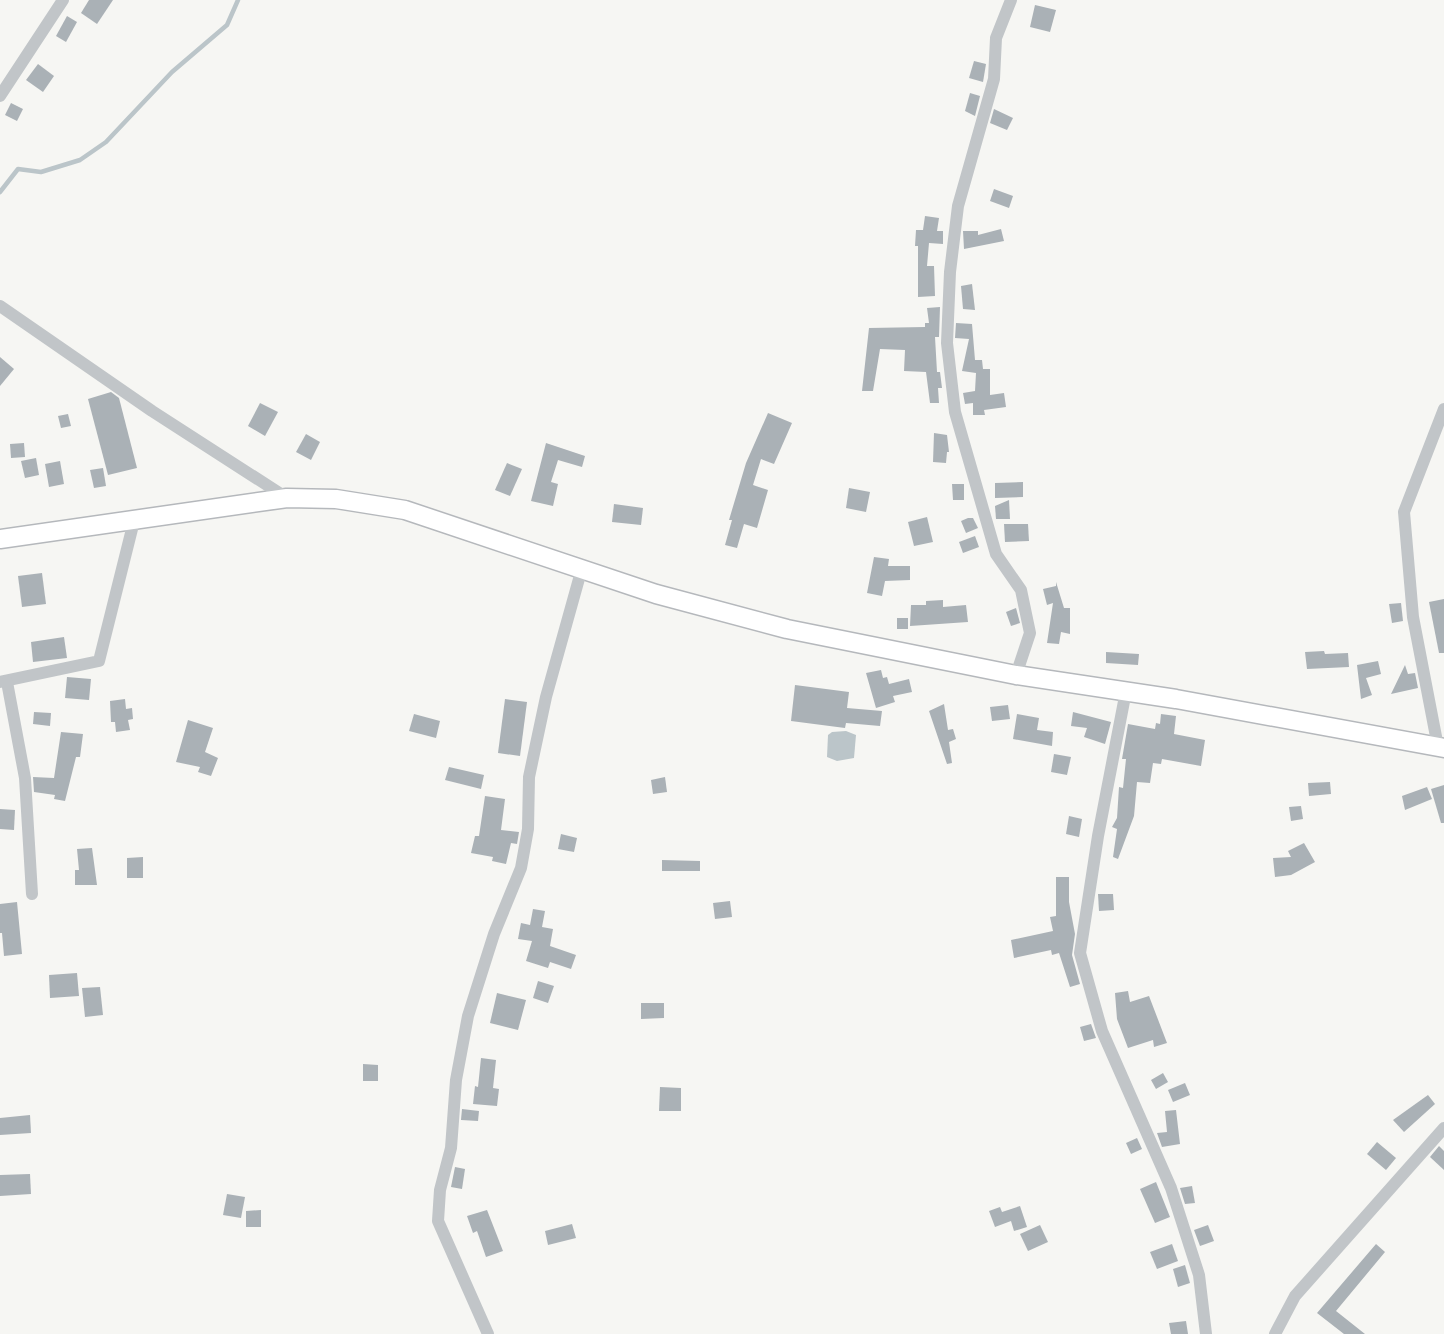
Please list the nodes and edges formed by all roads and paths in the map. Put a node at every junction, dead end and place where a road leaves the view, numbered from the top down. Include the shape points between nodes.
1 (63, 0) edge
2 (1011, 0) edge
3 (0, 96) edge
4 (0, 306) edge
5 (1444, 409) edge
6 (287, 498) junction
7 (134, 521) junction
8 (0, 539) edge
9 (582, 568) junction
10 (1016, 675) junction
11 (3, 682) edge
12 (1126, 691) junction
13 (1441, 748) edge
14 (32, 894) dead end
15 (1444, 1128) edge
16 (488, 1334) edge
17 (1206, 1334) edge
18 (1275, 1334) edge

1 - 3 street
2 - 10 street via 996,38 994,79 958,206 947,343 956,412 996,554 1021,590 1030,633
4 - 6 street
5 - 13 street via 1404,512 1413,617
6 - 7 main road
6 - 9 main road via 336,499 405,510
7 - 8 main road
7 - 11 street via 99,661
9 - 10 main road via 656,594 787,629
9 - 16 street via 546,697 529,777 528,829 521,868 494,934 468,1016 456,1080 451,1148 440,1190 438,1221
10 - 12 main road
11 - 14 street via 25,778
12 - 13 main road
12 - 17 street via 1080,953 1102,1030 1171,1188 1199,1275
15 - 18 street via 1295,1296

